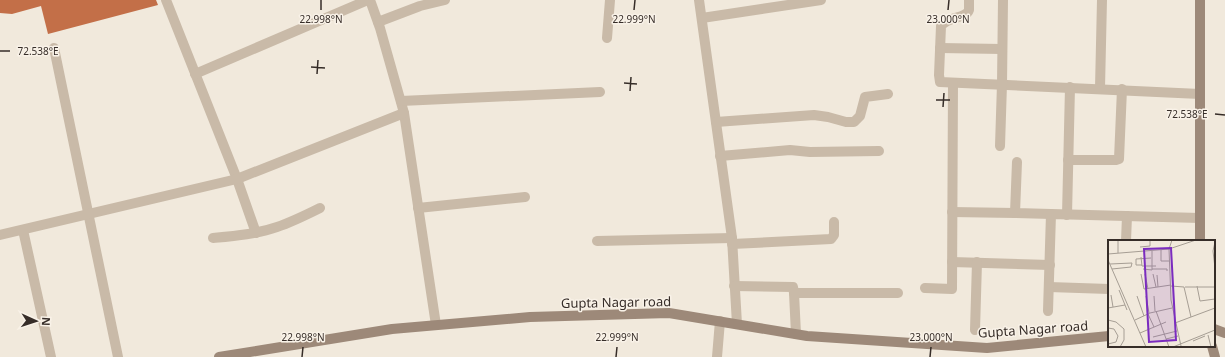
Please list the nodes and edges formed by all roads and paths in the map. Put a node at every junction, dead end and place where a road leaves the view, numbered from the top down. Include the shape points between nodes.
1 (166, 0) edge
2 (369, 0) edge
3 (446, 0) edge
4 (610, 0) edge
5 (699, 0) edge
6 (821, 0) edge
7 (969, 0) edge
8 (1003, 0) edge
9 (1102, 0) edge
10 (1200, 0) edge
11 (702, 18) junction
12 (378, 22) junction
13 (607, 38) dead end
14 (54, 48) dead end
15 (940, 48) junction
16 (1002, 49) junction
17 (195, 74) junction
18 (952, 83) junction
19 (1002, 84) junction
20 (1070, 87) junction
21 (1100, 88) junction
22 (1122, 89) junction
23 (600, 92) dead end
24 (888, 94) dead end
25 (1200, 94) junction
26 (401, 101) junction
27 (404, 113) junction
28 (716, 122) junction
29 (1000, 146) dead end
30 (879, 151) dead end
31 (720, 156) junction
32 (1068, 160) junction
33 (1017, 162) dead end
34 (237, 179) junction
35 (525, 197) dead end
36 (320, 208) dead end
37 (418, 208) junction
38 (952, 212) junction
39 (1015, 213) junction
40 (88, 214) junction
41 (1051, 214) junction
42 (1067, 215) junction
43 (1127, 216) junction
44 (1200, 218) junction
45 (834, 222) dead end
46 (22, 230) junction
47 (256, 233) junction
48 (0, 235) edge
49 (213, 238) dead end
50 (1126, 240) edge
51 (1200, 240) edge
52 (597, 241) dead end
53 (732, 241) junction
54 (952, 262) junction
55 (977, 262) junction
56 (1050, 265) junction
57 (734, 286) junction
58 (1049, 287) junction
59 (925, 288) dead end
60 (1108, 289) edge
61 (794, 293) junction
62 (898, 293) dead end
63 (1048, 311) dead end
64 (720, 321) junction
65 (736, 324) junction
66 (436, 325) junction
67 (1215, 329) edge
68 (975, 330) dead end
69 (1225, 333) edge
70 (796, 334) junction
71 (1108, 336) edge
72 (1212, 347) edge
73 (230, 356) edge
74 (51, 357) edge
75 (118, 357) edge
76 (219, 357) edge
77 (716, 357) edge
78 (1215, 357) edge

1 - 17 street
2 - 12 street
2 - 17 street
3 - 12 street via 420,6
4 - 13 street
5 - 11 street
6 - 11 street
7 - 15 street via 969,10 966,13 944,22 941,26
8 - 16 street
9 - 21 street
10 - 25 street
11 - 28 street
12 - 26 street
14 - 40 street
15 - 16 street
15 - 18 street via 940,82
16 - 19 street
17 - 34 street
18 - 19 street
18 - 38 street
19 - 20 street
19 - 29 street
20 - 21 street
20 - 32 street
21 - 22 street
22 - 25 street
22 - 32 street via 1119,159
23 - 26 street
24 - 28 street via 865,97 860,116 854,122 814,115
25 - 44 street
26 - 27 street
27 - 34 street
27 - 37 street
28 - 31 street
30 - 31 street via 790,150
31 - 53 street
32 - 42 street
33 - 39 street
34 - 40 street
34 - 47 street
35 - 37 street
36 - 47 street via 302,218
37 - 66 street
38 - 39 street
38 - 54 street
39 - 41 street
40 - 46 street
40 - 75 street
41 - 42 street
41 - 56 street
42 - 43 street
43 - 44 street
43 - 50 street
44 - 51 street
45 - 53 street via 834,235 831,239
46 - 48 street
46 - 74 street
47 - 49 street
52 - 53 street
53 - 57 street
54 - 55 street
54 - 59 street via 952,289
55 - 56 street
55 - 68 street
56 - 58 street
57 - 61 street via 793,288
57 - 65 street
58 - 60 street
58 - 63 street
61 - 62 street
61 - 70 street
64 - 65 street, Gupta Nagar road
64 - 66 street, Gupta Nagar road via 669,313 530,317
64 - 77 street
65 - 70 street, Gupta Nagar road
66 - 73 street, Gupta Nagar road via 392,329
67 - 69 street
70 - 71 street, Gupta Nagar road via 987,348
72 - 78 street
73 - 76 street, Gupta Nagar road

